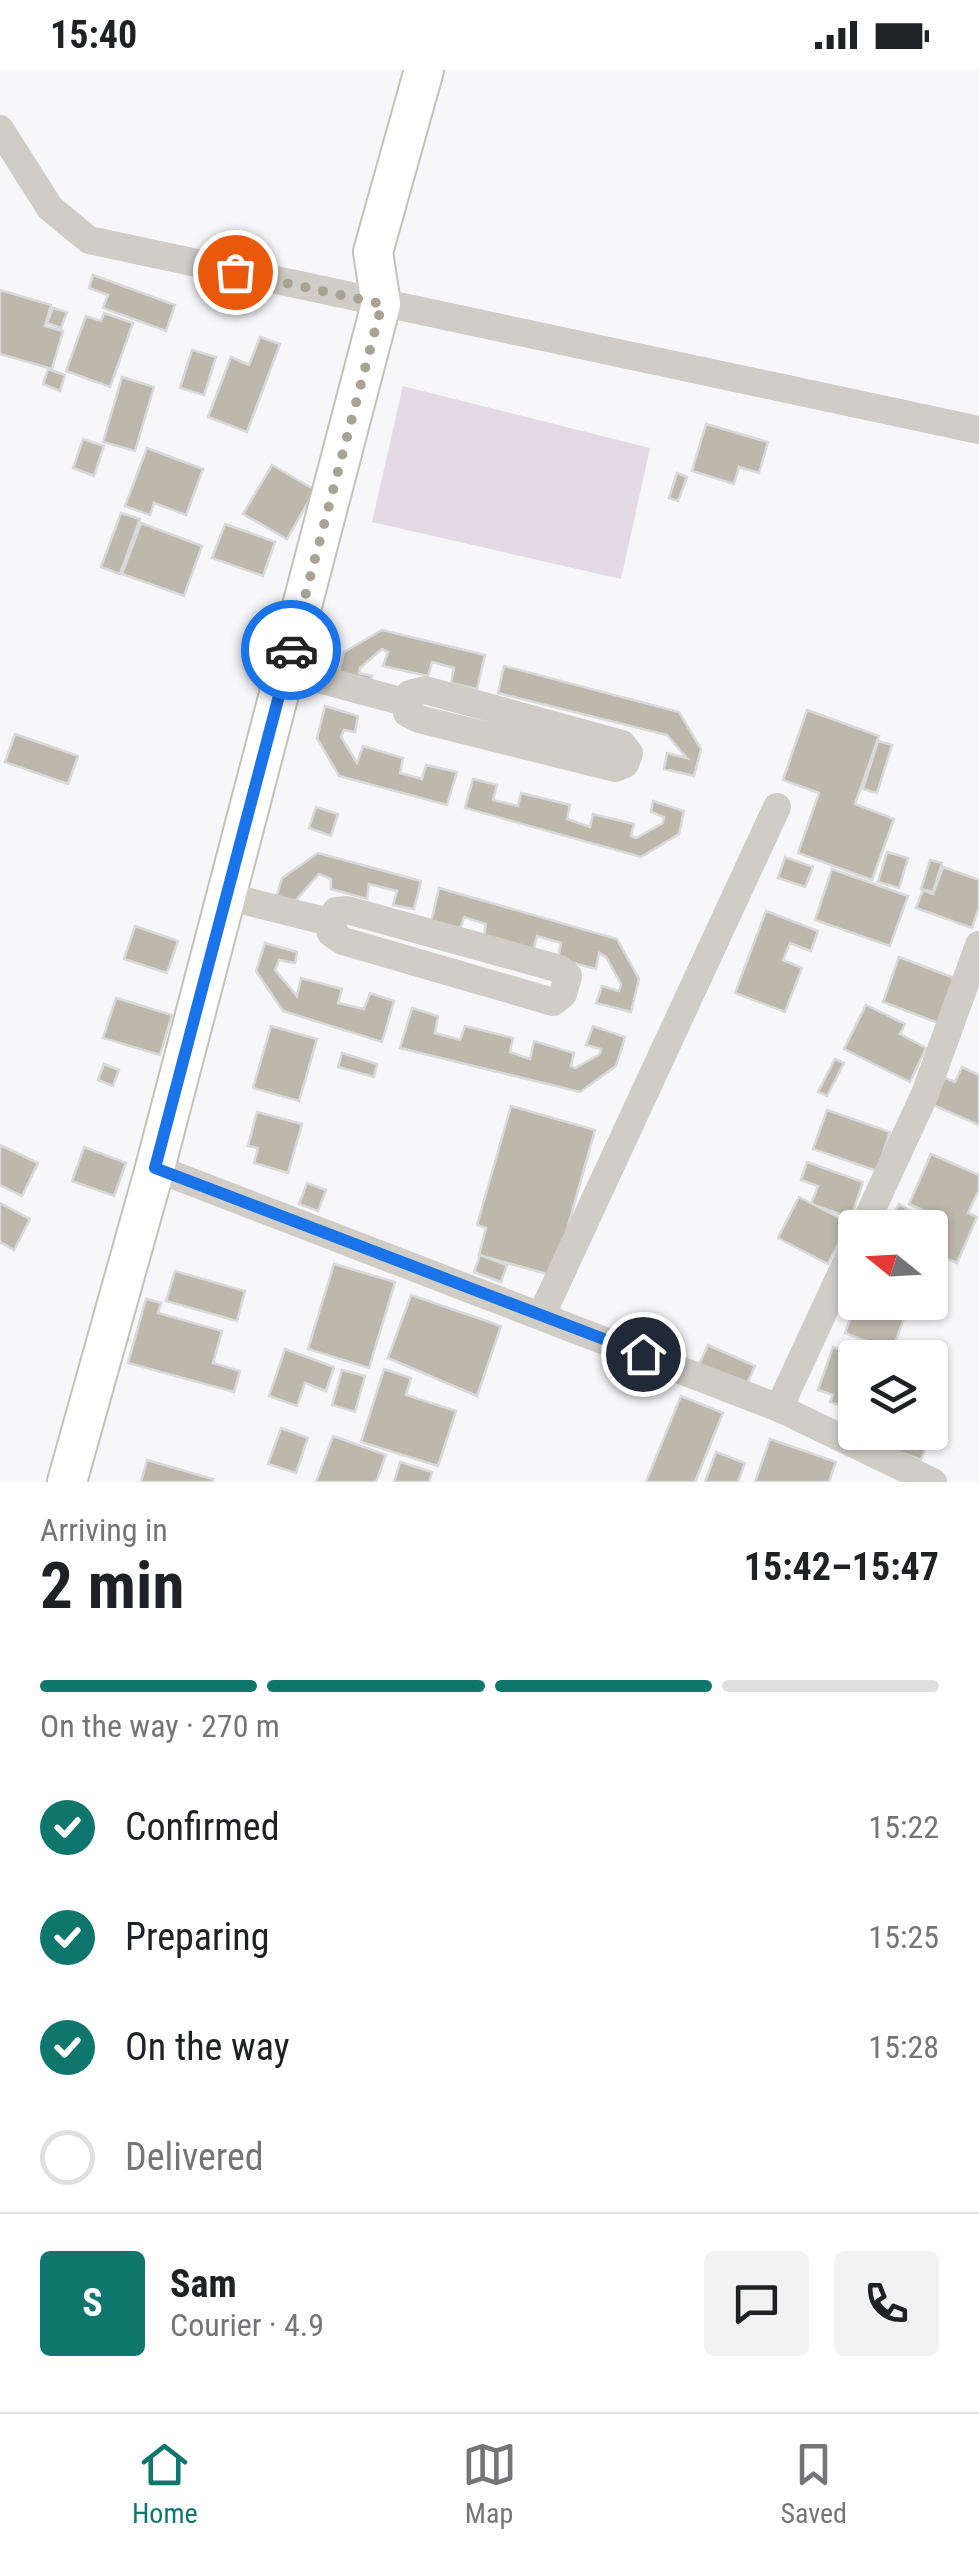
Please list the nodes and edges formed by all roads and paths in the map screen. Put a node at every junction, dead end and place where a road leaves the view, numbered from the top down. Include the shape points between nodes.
1 (424, 70) edge
2 (0, 130) edge
3 (382, 304) junction
4 (979, 430) edge
5 (286, 670) junction
6 (408, 704) junction
7 (777, 807) dead end
8 (226, 896) junction
9 (333, 923) junction
10 (979, 945) edge
11 (155, 1168) junction
12 (871, 1210) edge
13 (838, 1281) edge
14 (542, 1314) junction
15 (779, 1408) junction
16 (67, 1482) edge
17 (933, 1482) edge

1 - 3 street via 373,252
2 - 3 street via 50,208 89,240
3 - 4 street
3 - 5 street
5 - 6 street
5 - 8 street
6 - 6 street via 407,713 420,719 616,768 629,753 622,744 425,690 410,694
7 - 14 street
8 - 9 street
8 - 11 street
9 - 9 street via 336,911 347,910 568,976 553,1002 342,941 331,932
10 - 12 street via 925,1094
11 - 14 street
11 - 16 street
13 - 15 street
14 - 15 street
15 - 17 street

